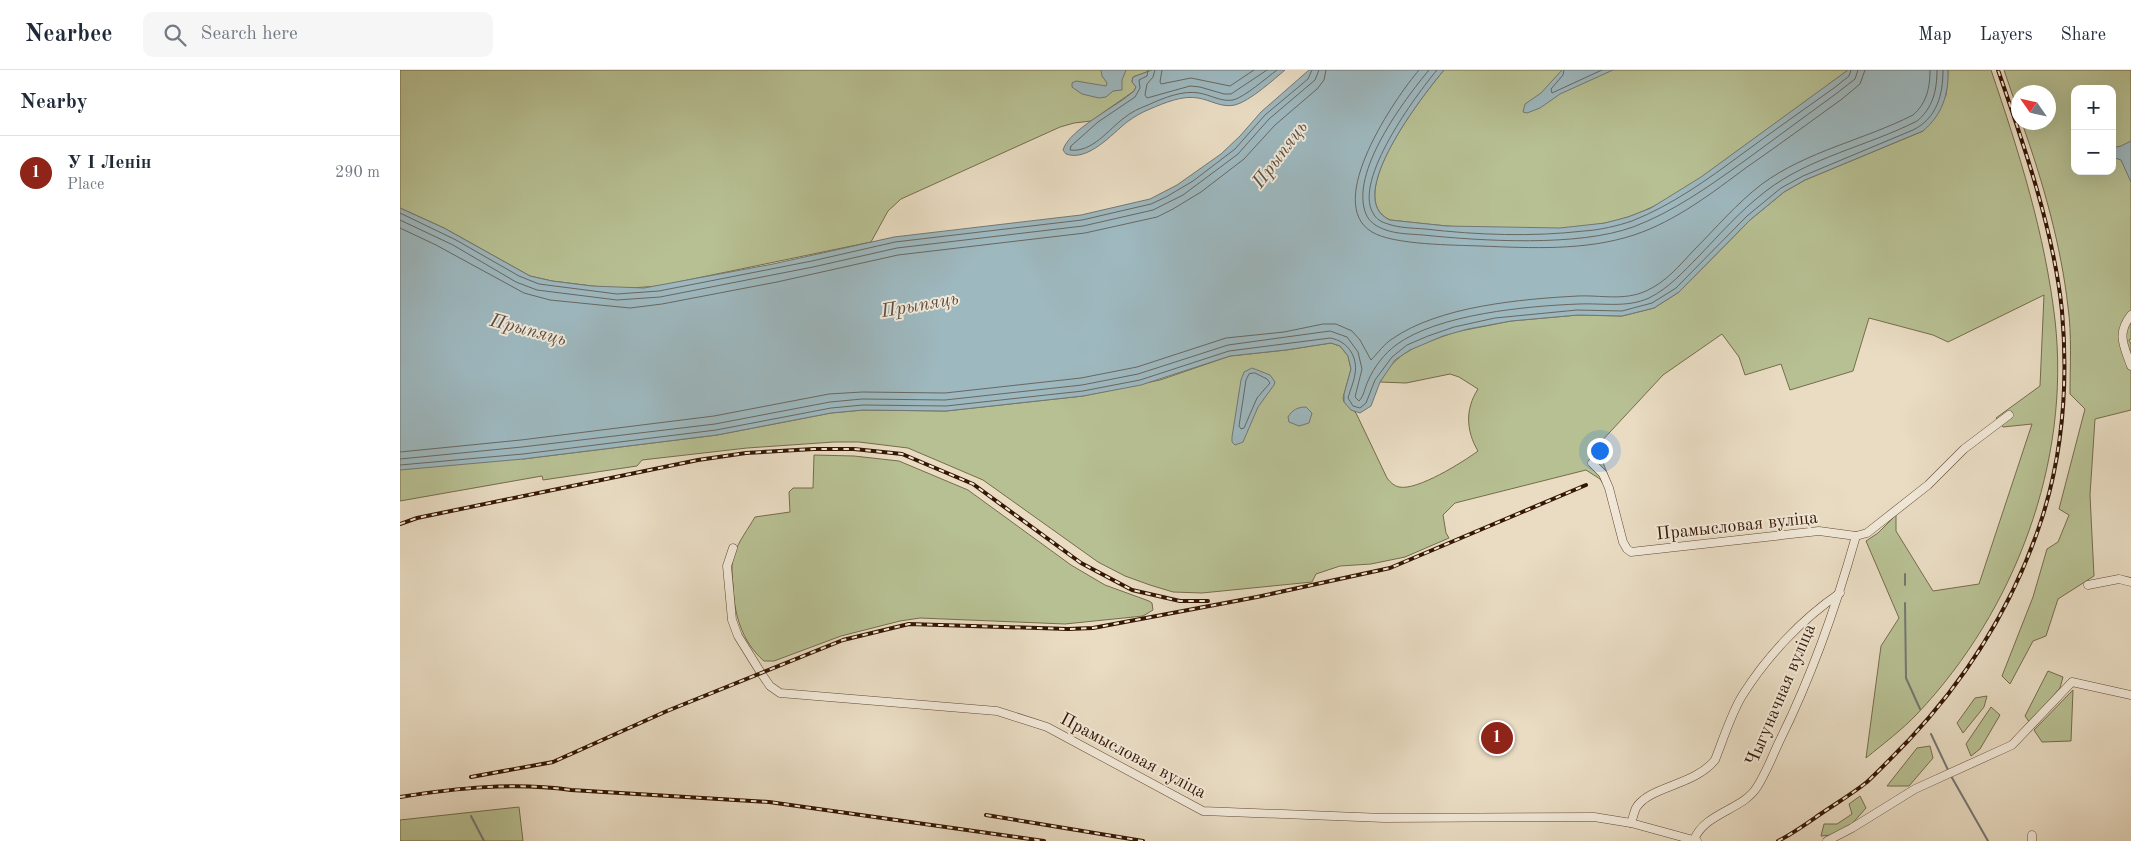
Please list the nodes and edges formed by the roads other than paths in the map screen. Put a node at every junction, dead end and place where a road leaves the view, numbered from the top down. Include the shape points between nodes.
1 (2131, 316) edge
2 (2131, 366) edge
3 (2009, 416) dead end
4 (1592, 463) dead end
5 (1856, 536) junction
6 (733, 548) dead end
7 (2131, 582) edge
8 (2088, 585) dead end
9 (1840, 593) junction
10 (2131, 694) edge
11 (1632, 823) junction
12 (1696, 840) edge
13 (1827, 841) edge

1 - 2 street via 2124,324 2121,336
3 - 5 street via 1964,449 1928,485 1874,529
4 - 5 street, Прамысловая вуліца via 1603,474 1609,488 1623,542 1627,549 1636,552 1819,532
5 - 9 street, Чыгуначная вуліца
6 - 11 street, Прамысловая вуліца via 727,566 732,620 761,673 780,693 997,712 1046,727 1203,811 1382,818 1594,817
7 - 8 street via 2119,580
9 - 11 street, Чыгуначная вуліца via 1776,650 1742,697 1710,766 1688,780 1643,800 1636,808
9 - 12 street, Чыгуначная вуліца via 1797,705 1757,788 1697,832
10 - 13 street via 2072,682 2012,745 1915,789
11 - 12 street, Прамысловая вуліца

